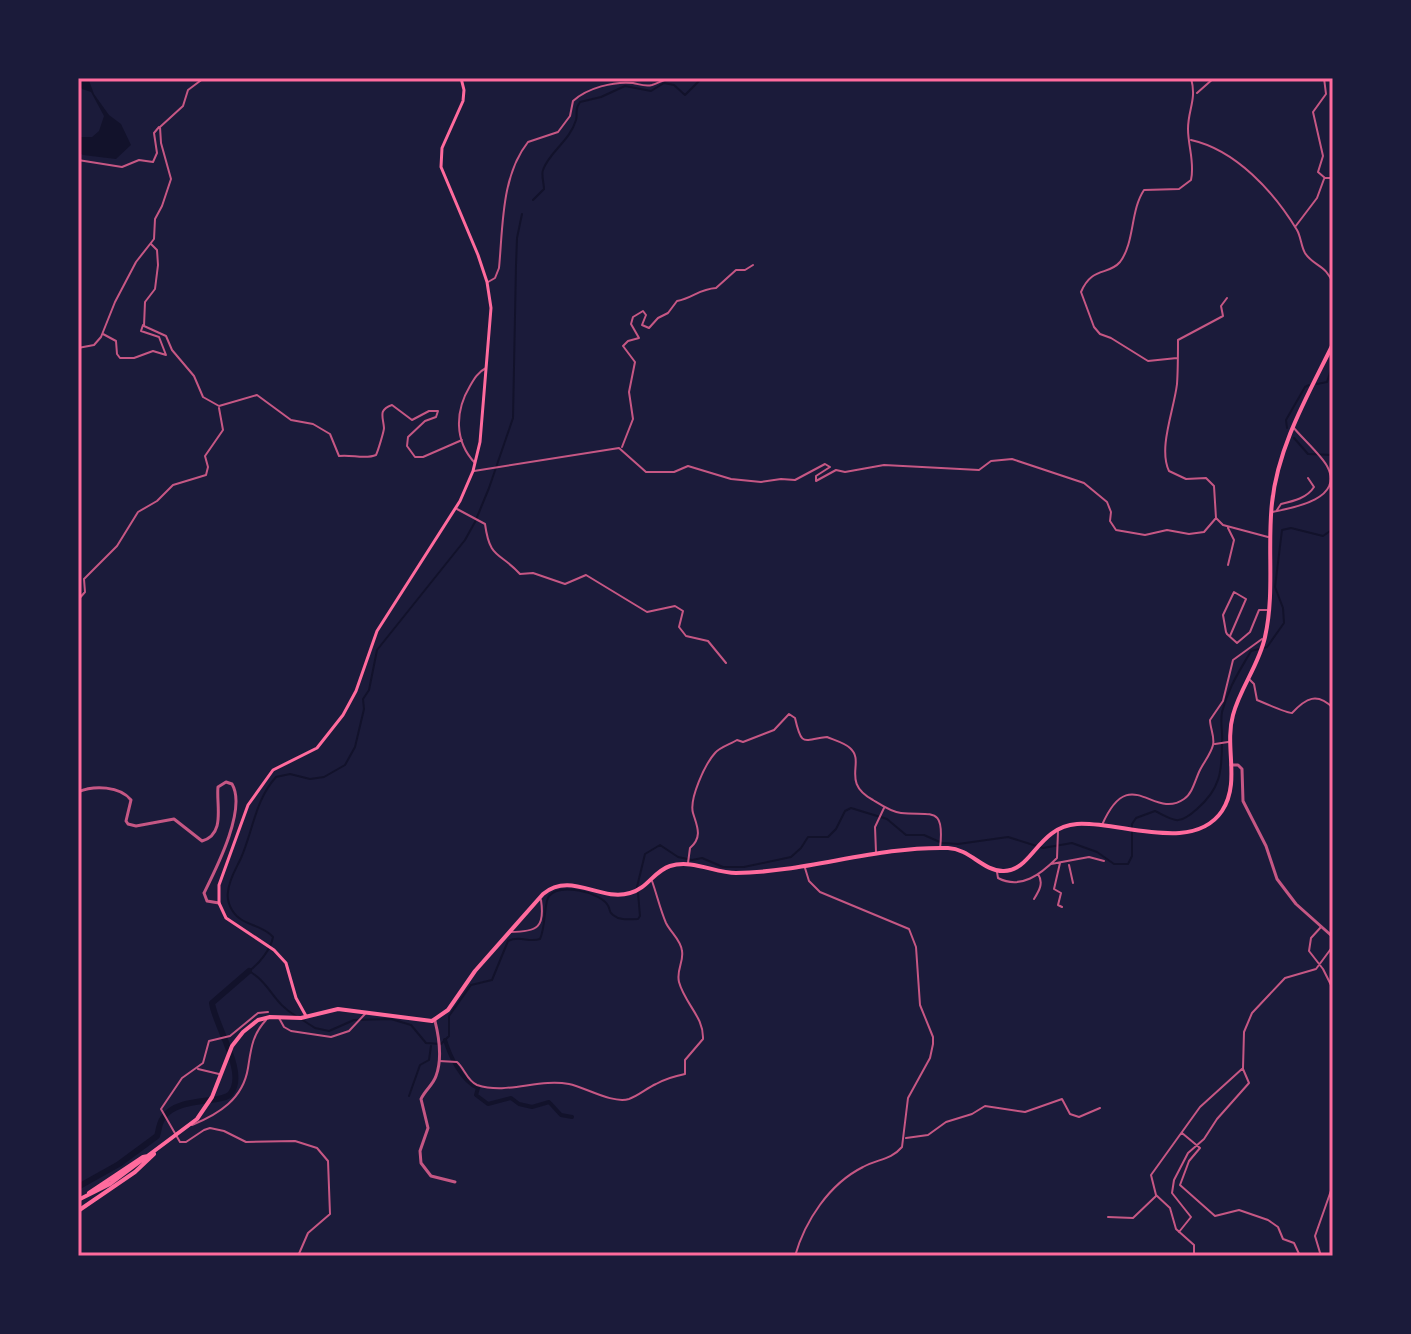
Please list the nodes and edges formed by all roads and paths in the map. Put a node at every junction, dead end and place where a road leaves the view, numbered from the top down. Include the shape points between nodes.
1 (204, 78) edge
2 (461, 78) edge
3 (676, 78) edge
4 (1191, 78) edge
5 (1214, 78) edge
6 (1324, 78) edge
7 (1195, 94) junction
8 (160, 127) junction
9 (1189, 140) junction
10 (78, 160) edge
11 (1325, 178) junction
12 (1333, 178) edge
13 (1295, 227) junction
14 (151, 244) junction
15 (753, 265) dead end
16 (1332, 278) edge
17 (487, 282) junction
18 (1333, 284) edge
19 (1227, 298) dead end
20 (143, 324) junction
21 (102, 333) junction
22 (1333, 344) edge
23 (78, 348) edge
24 (1178, 358) junction
25 (486, 368) junction
26 (219, 406) junction
27 (1293, 427) junction
28 (462, 440) junction
29 (621, 448) junction
30 (476, 464) junction
31 (473, 471) junction
32 (1308, 478) dead end
33 (455, 508) junction
34 (1274, 512) junction
35 (1216, 518) junction
36 (1227, 527) junction
37 (1269, 538) junction
38 (1228, 565) dead end
39 (78, 600) edge
40 (1268, 610) junction
41 (1230, 636) junction
42 (1265, 638) junction
43 (726, 663) dead end
44 (1249, 679) junction
45 (1333, 708) edge
46 (1230, 742) junction
47 (1215, 744) junction
48 (1231, 765) junction
49 (78, 792) edge
50 (884, 807) junction
51 (1102, 826) junction
52 (1058, 829) junction
53 (940, 844) junction
54 (876, 853) junction
55 (1104, 861) dead end
56 (1069, 862) junction
57 (1060, 863) junction
58 (688, 865) junction
59 (1050, 865) junction
60 (805, 867) junction
61 (997, 871) junction
62 (1038, 873) junction
63 (651, 879) junction
64 (1073, 883) dead end
65 (539, 898) junction
66 (1034, 899) dead end
67 (219, 903) junction
68 (1062, 907) dead end
69 (1321, 927) junction
70 (509, 932) junction
71 (1333, 937) edge
72 (1333, 946) edge
73 (1320, 965) junction
74 (1333, 989) edge
75 (367, 1011) junction
76 (269, 1015) junction
77 (279, 1017) junction
78 (304, 1017) junction
79 (434, 1020) junction
80 (438, 1061) junction
81 (1243, 1068) junction
82 (198, 1069) junction
83 (221, 1074) junction
84 (1100, 1108) dead end
85 (190, 1125) junction
86 (1181, 1133) junction
87 (175, 1137) junction
88 (904, 1138) junction
89 (1197, 1144) junction
90 (155, 1152) junction
91 (149, 1156) junction
92 (455, 1182) dead end
93 (1333, 1185) edge
94 (1156, 1195) junction
95 (78, 1201) edge
96 (78, 1211) edge
97 (1108, 1217) dead end
98 (1179, 1232) junction
99 (298, 1256) edge
100 (795, 1256) edge
101 (1194, 1256) edge
102 (1300, 1256) edge
103 (1321, 1256) edge

1 - 8 street
2 - 17 main road via 463,101 442,148 441,167
3 - 17 street via 650,86 613,84 586,93 573,101 558,132 528,142 505,202 498,273
4 - 7 street
5 - 7 street
6 - 11 street via 1326,94 1313,112 1323,156 1318,172
7 - 9 street
8 - 10 street via 154,131 153,162 139,160 122,167
8 - 14 street via 171,179
9 - 13 street via 1233,160 1272,195
9 - 24 street via 1191,180 1179,189 1144,190 1121,260 1091,277 1081,292 1098,333 1148,361
11 - 12 street
11 - 13 street
13 - 16 street via 1306,255
14 - 20 street via 158,265
14 - 21 street via 136,262
15 - 29 street via 736,270 716,288 677,301 649,328 642,325 645,313 633,317 639,338 623,346 635,362 629,392 634,414
16 - 18 street
17 - 25 main road via 491,308
19 - 24 street via 1221,306 1223,316 1179,338
20 - 21 street via 141,331 159,337 166,355 153,351 120,358 116,341
20 - 26 street via 166,336 203,397
21 - 23 street via 94,345
22 - 27 highway
24 - 35 street via 1165,443 1167,468 1180,478 1211,481
25 - 28 street via 460,405
25 - 30 main road
26 - 28 street via 259,396 296,423 313,424 330,434 339,456 376,455 384,432 381,413 392,405 412,420 438,411 408,437 415,457
26 - 39 street via 223,430 205,456 206,475 173,485 138,512 121,542 84,579 85,592
27 - 34 highway via 1279,465
27 - 34 street via 1328,467 1328,487 1321,497
28 - 30 street
29 - 31 street
29 - 35 street via 646,472 688,466 758,482 795,480 825,464 830,467 815,480 836,470 884,465 979,470 991,461 1012,459 1084,483 1107,502 1116,530 1193,534 1206,530
30 - 31 main road
31 - 33 main road
32 - 34 street via 1312,490
33 - 43 street via 486,526 493,554 520,574 565,584 586,575 647,612 675,606 683,611 679,627 686,636 708,641
33 - 67 main road via 377,631 356,691 335,726 317,748 273,770 248,805 219,885
34 - 37 highway
35 - 36 street
36 - 37 street
36 - 38 street via 1234,540
37 - 40 highway
40 - 41 street via 1259,610 1250,632 1238,643
40 - 42 highway
41 - 41 street via 1223,615 1234,592 1246,597
42 - 44 highway
42 - 47 street via 1229,666 1223,701 1210,720
44 - 45 street via 1257,700 1287,713 1316,698
44 - 46 highway via 1232,718
46 - 47 street
46 - 48 highway
47 - 51 street via 1184,800 1165,803 1128,795 1111,805
48 - 51 highway via 1231,792 1208,825 1183,833
48 - 69 street via 1242,769 1243,801 1277,879
49 - 67 street via 95,787 126,793 132,805 126,823 174,819 202,841 218,824 218,787 232,784 234,811 220,864 204,893 207,901
50 - 53 street via 933,815 940,823
50 - 54 street via 874,830
50 - 58 street via 859,789 853,775 856,757 848,746 827,737 806,740 789,714 770,732 716,751 695,789 697,840
51 - 52 highway
52 - 59 street via 1057,858
52 - 61 highway via 1017,868
53 - 54 highway
53 - 61 highway
54 - 60 highway
55 - 56 street via 1089,857
56 - 57 street
56 - 64 street
57 - 59 street
57 - 68 street via 1054,889 1061,893
58 - 60 highway via 737,873
58 - 63 highway via 670,866
59 - 62 street
60 - 88 street via 820,892 904,926 914,940 919,1000 933,1044 908,1098
61 - 62 street via 998,878 1011,883
62 - 66 street via 1041,887
63 - 65 highway via 639,889 618,894 563,884
63 - 80 street via 666,922 680,943 679,983 703,1023 703,1039 685,1060 685,1074 626,1100 567,1084 497,1089 470,1080 457,1062
65 - 70 highway
65 - 70 street via 539,927
67 - 78 main road via 229,920 274,950 288,966
69 - 71 street
69 - 73 street via 1309,944
70 - 79 highway via 448,1010
72 - 73 street
73 - 74 street
73 - 81 street via 1285,978 1252,1013 1244,1032
75 - 77 street via 343,1034 319,1037 286,1030
75 - 78 highway via 333,1009
75 - 79 highway
76 - 77 highway
76 - 82 street via 258,1013 235,1033 209,1041
76 - 83 highway via 254,1022 232,1046
76 - 85 street via 254,1035 236,1097
77 - 78 highway
79 - 80 street
80 - 92 street via 437,1075 421,1099 428,1128 420,1158 431,1176
81 - 86 street via 1209,1097
81 - 89 street via 1249,1083
82 - 83 street
82 - 87 street via 182,1078 161,1106
83 - 85 highway via 209,1103
84 - 88 street via 1079,1117 1070,1114 1062,1099 1025,1112 985,1106 928,1135
85 - 87 highway
86 - 89 street
86 - 94 street via 1151,1175
87 - 90 highway
87 - 99 street via 184,1143 204,1130 218,1129 246,1142 295,1141 322,1152 328,1161 330,1214 308,1233
88 - 100 street via 895,1154 860,1168 841,1183 809,1219
89 - 98 street via 1185,1157 1173,1187 1191,1217
89 - 102 street via 1200,1149 1189,1161 1182,1189 1215,1216 1239,1210 1270,1221
90 - 91 highway
90 - 96 highway
91 - 95 highway
91 - 95 highway
93 - 103 street via 1315,1236
94 - 97 street via 1133,1218
94 - 98 street via 1170,1208
98 - 101 street via 1192,1242

